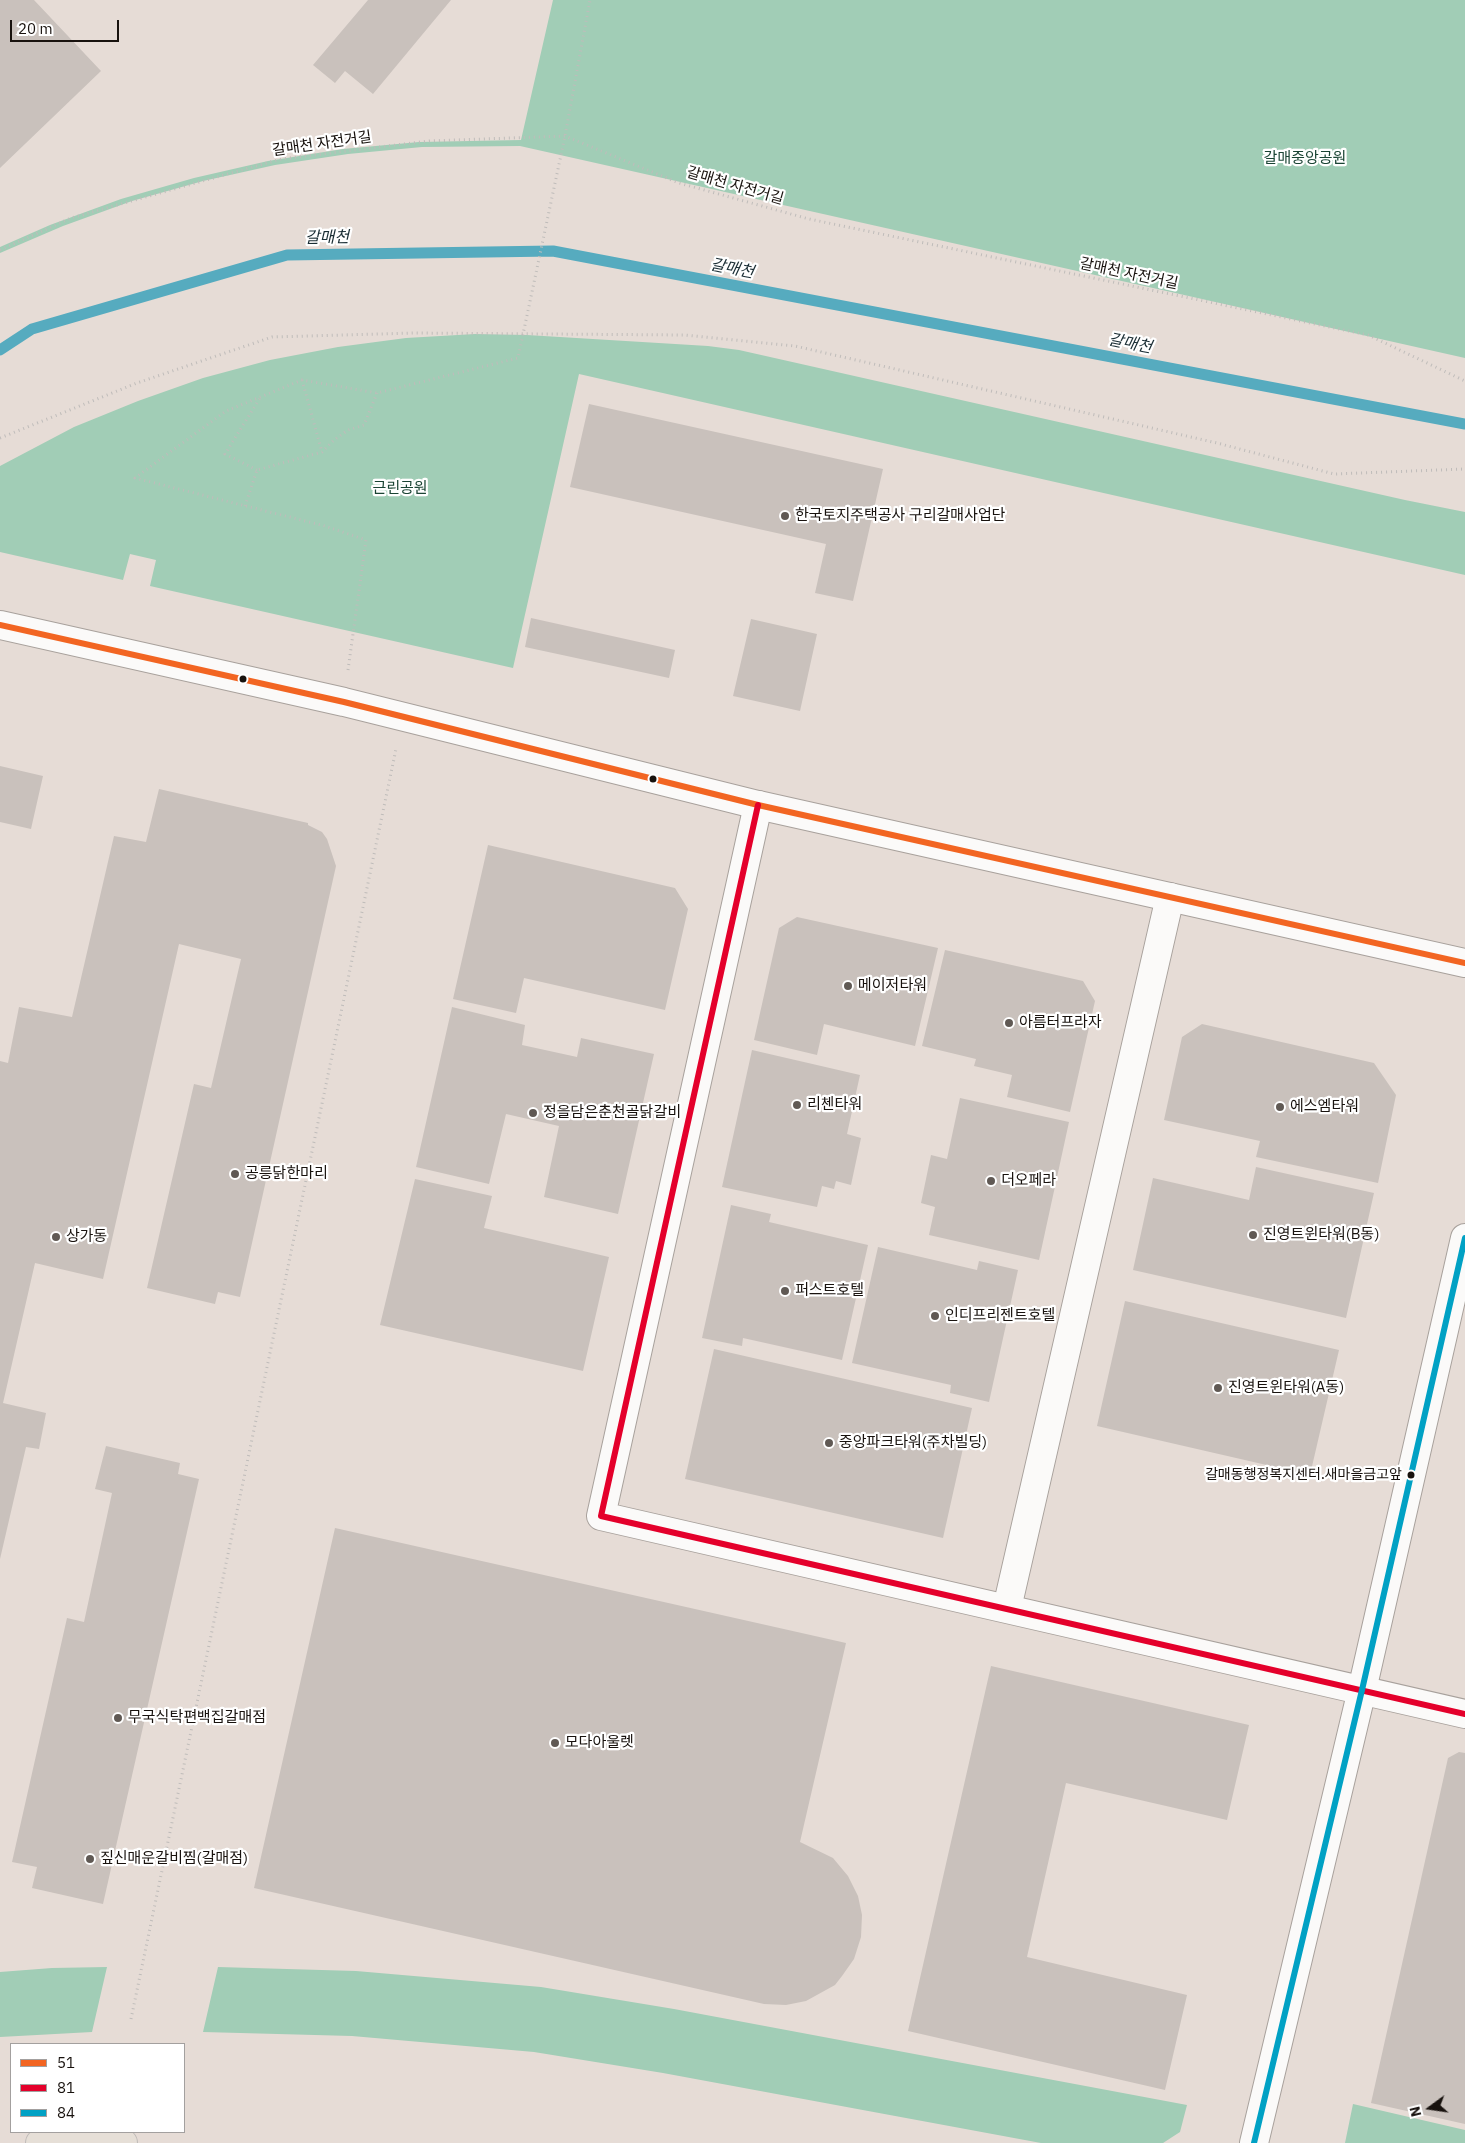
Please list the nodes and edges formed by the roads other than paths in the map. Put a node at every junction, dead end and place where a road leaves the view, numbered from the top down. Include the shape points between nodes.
1 (0, 624) edge
2 (758, 805) junction
3 (1170, 897) junction
4 (1465, 963) edge
5 (1465, 1238) edge
6 (1007, 1608) junction
7 (1362, 1690) junction
8 (1465, 1714) edge
9 (40, 2143) edge
10 (123, 2143) edge
11 (1254, 2143) edge

1 - 2 street via 344,702
2 - 3 street
2 - 6 street via 601,1516
3 - 4 street
3 - 6 street
5 - 7 street
6 - 7 street
7 - 8 street
7 - 11 street
9 - 10 main road

